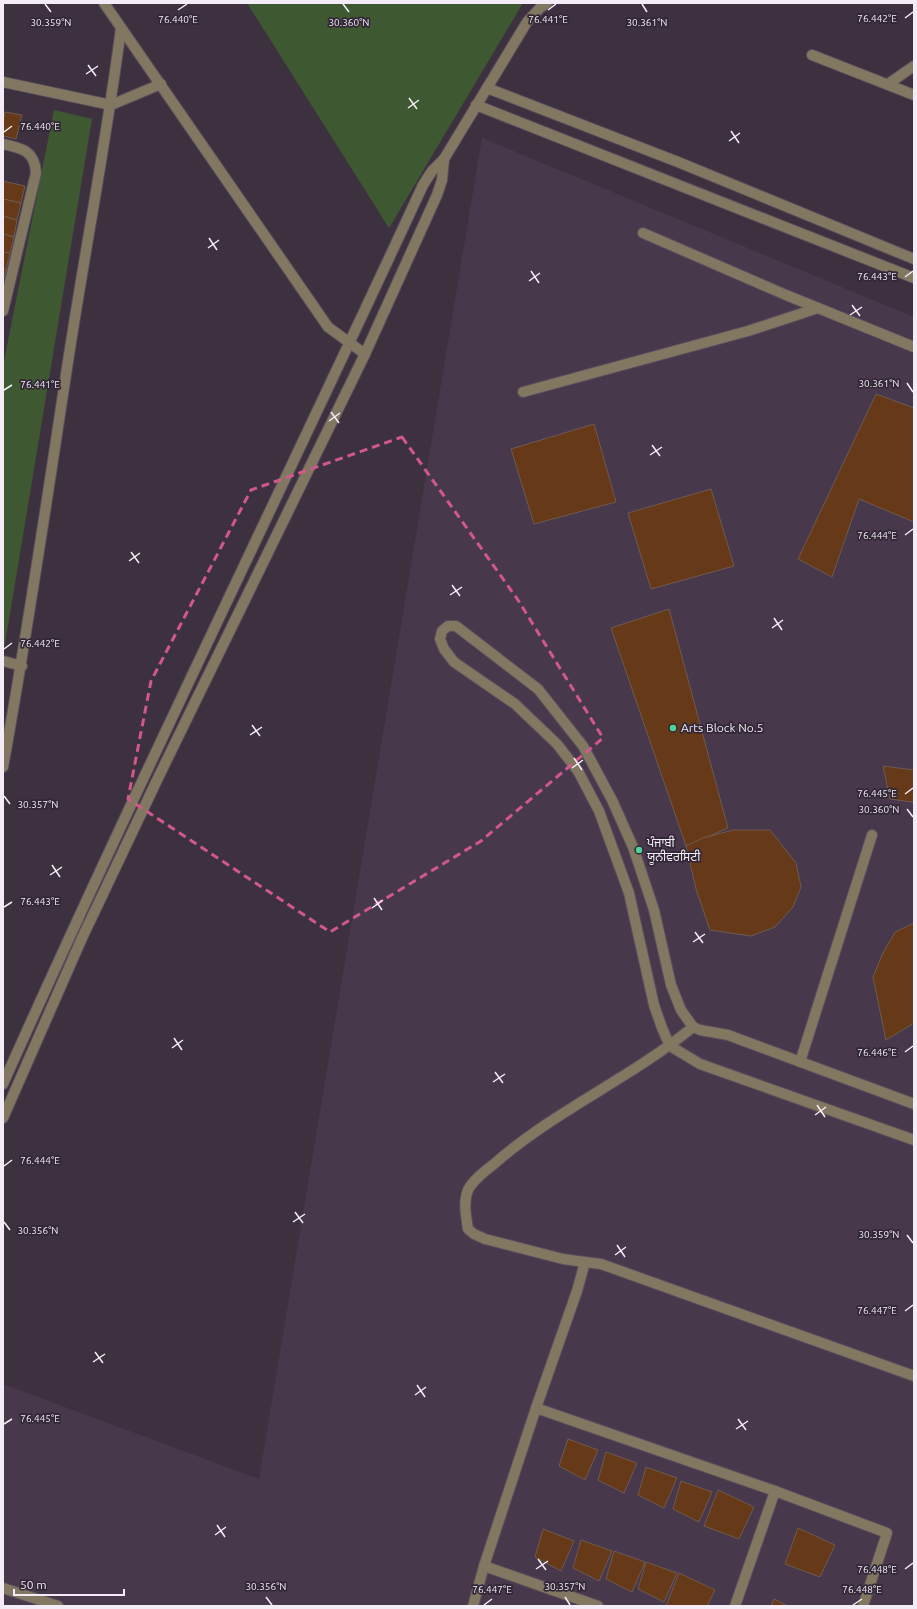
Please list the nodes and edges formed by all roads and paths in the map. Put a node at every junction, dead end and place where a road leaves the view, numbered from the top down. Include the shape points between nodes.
1 (104, 3) edge
2 (547, 3) edge
3 (121, 28) junction
4 (812, 55) dead end
5 (914, 66) edge
6 (3, 82) edge
7 (161, 84) junction
8 (888, 84) junction
9 (487, 88) junction
10 (914, 94) edge
11 (111, 105) junction
12 (476, 105) junction
13 (3, 144) edge
14 (444, 158) junction
15 (643, 233) dead end
16 (914, 259) edge
17 (914, 278) edge
18 (818, 308) junction
19 (3, 311) edge
20 (350, 344) junction
21 (914, 347) edge
22 (365, 354) junction
23 (523, 392) dead end
24 (3, 661) edge
25 (22, 666) junction
26 (3, 767) edge
27 (872, 835) dead end
28 (693, 1026) junction
29 (20, 1045) junction
30 (670, 1046) junction
31 (33, 1051) junction
32 (800, 1062) junction
33 (3, 1084) edge
34 (914, 1104) edge
35 (3, 1118) edge
36 (914, 1140) edge
37 (585, 1262) junction
38 (914, 1376) edge
39 (536, 1408) junction
40 (775, 1491) junction
41 (484, 1566) junction
42 (3, 1588) edge
43 (58, 1606) edge
44 (473, 1606) edge
45 (598, 1606) edge
46 (736, 1606) edge
47 (863, 1606) edge

1 - 3 street
2 - 9 street via 527,22
3 - 7 street
3 - 11 street
4 - 8 street
5 - 8 street
6 - 11 street
7 - 11 street
7 - 20 street via 328,326
8 - 10 street
9 - 12 street
9 - 16 street via 678,162
11 - 25 street via 69,353
12 - 14 street
12 - 17 street
13 - 19 street via 22,148 29,153 35,164 36,173
14 - 20 street via 423,186
14 - 22 street via 442,180 437,194
15 - 18 street
18 - 21 street
18 - 23 street via 748,331
20 - 22 street
20 - 29 street
22 - 31 street via 82,938
24 - 25 street
25 - 26 street
27 - 32 street
28 - 30 street
28 - 30 street via 681,1010 671,984 654,910 633,847 612,800 583,746 538,689 456,626 448,626 442,631 440,639 454,662 515,704 539,725 578,771 599,811 629,893 654,1005
28 - 32 street
29 - 31 street
29 - 33 street
30 - 36 street via 700,1064
30 - 37 street via 554,1119 502,1157 468,1190 465,1208 468,1229 474,1234 563,1259
31 - 35 street
32 - 34 street
37 - 38 street via 601,1264
37 - 39 street via 578,1291
39 - 40 street
39 - 41 street
40 - 46 street
40 - 47 street via 887,1533
41 - 44 street
41 - 45 street
42 - 43 street

